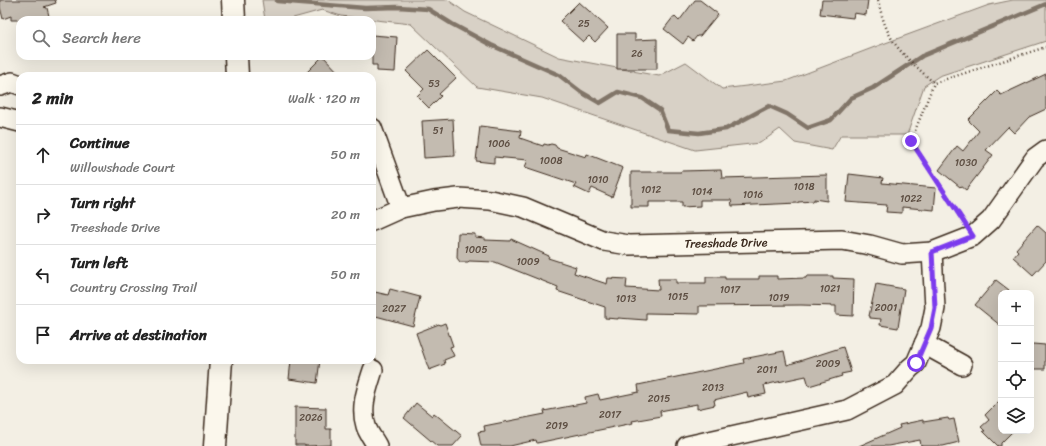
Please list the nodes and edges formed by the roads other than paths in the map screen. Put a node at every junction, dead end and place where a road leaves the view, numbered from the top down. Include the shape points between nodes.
1 (233, 0) edge
2 (234, 16) edge
3 (236, 60) edge
4 (237, 72) edge
5 (16, 84) edge
6 (0, 86) edge
7 (0, 117) edge
8 (16, 121) edge
9 (376, 139) edge
10 (1046, 150) edge
11 (401, 208) junction
12 (376, 219) edge
13 (932, 252) junction
14 (924, 344) junction
15 (221, 364) edge
16 (962, 365) dead end
17 (373, 370) dead end
18 (215, 446) edge
19 (377, 446) edge
20 (687, 446) edge

1 - 2 main road
3 - 4 main road
5 - 6 street via 12,82
7 - 8 street
9 - 11 street
10 - 13 street, Treeshade Drive via 1035,158 991,220 973,236
11 - 12 street, Treeshade Drive
11 - 13 street, Treeshade Drive via 458,198 490,200 523,207 604,241 629,245 842,240 902,254
13 - 14 street via 935,308 931,328
14 - 16 street
14 - 20 street via 916,363 895,385 847,410
15 - 18 main road
17 - 19 street via 363,406 366,427

